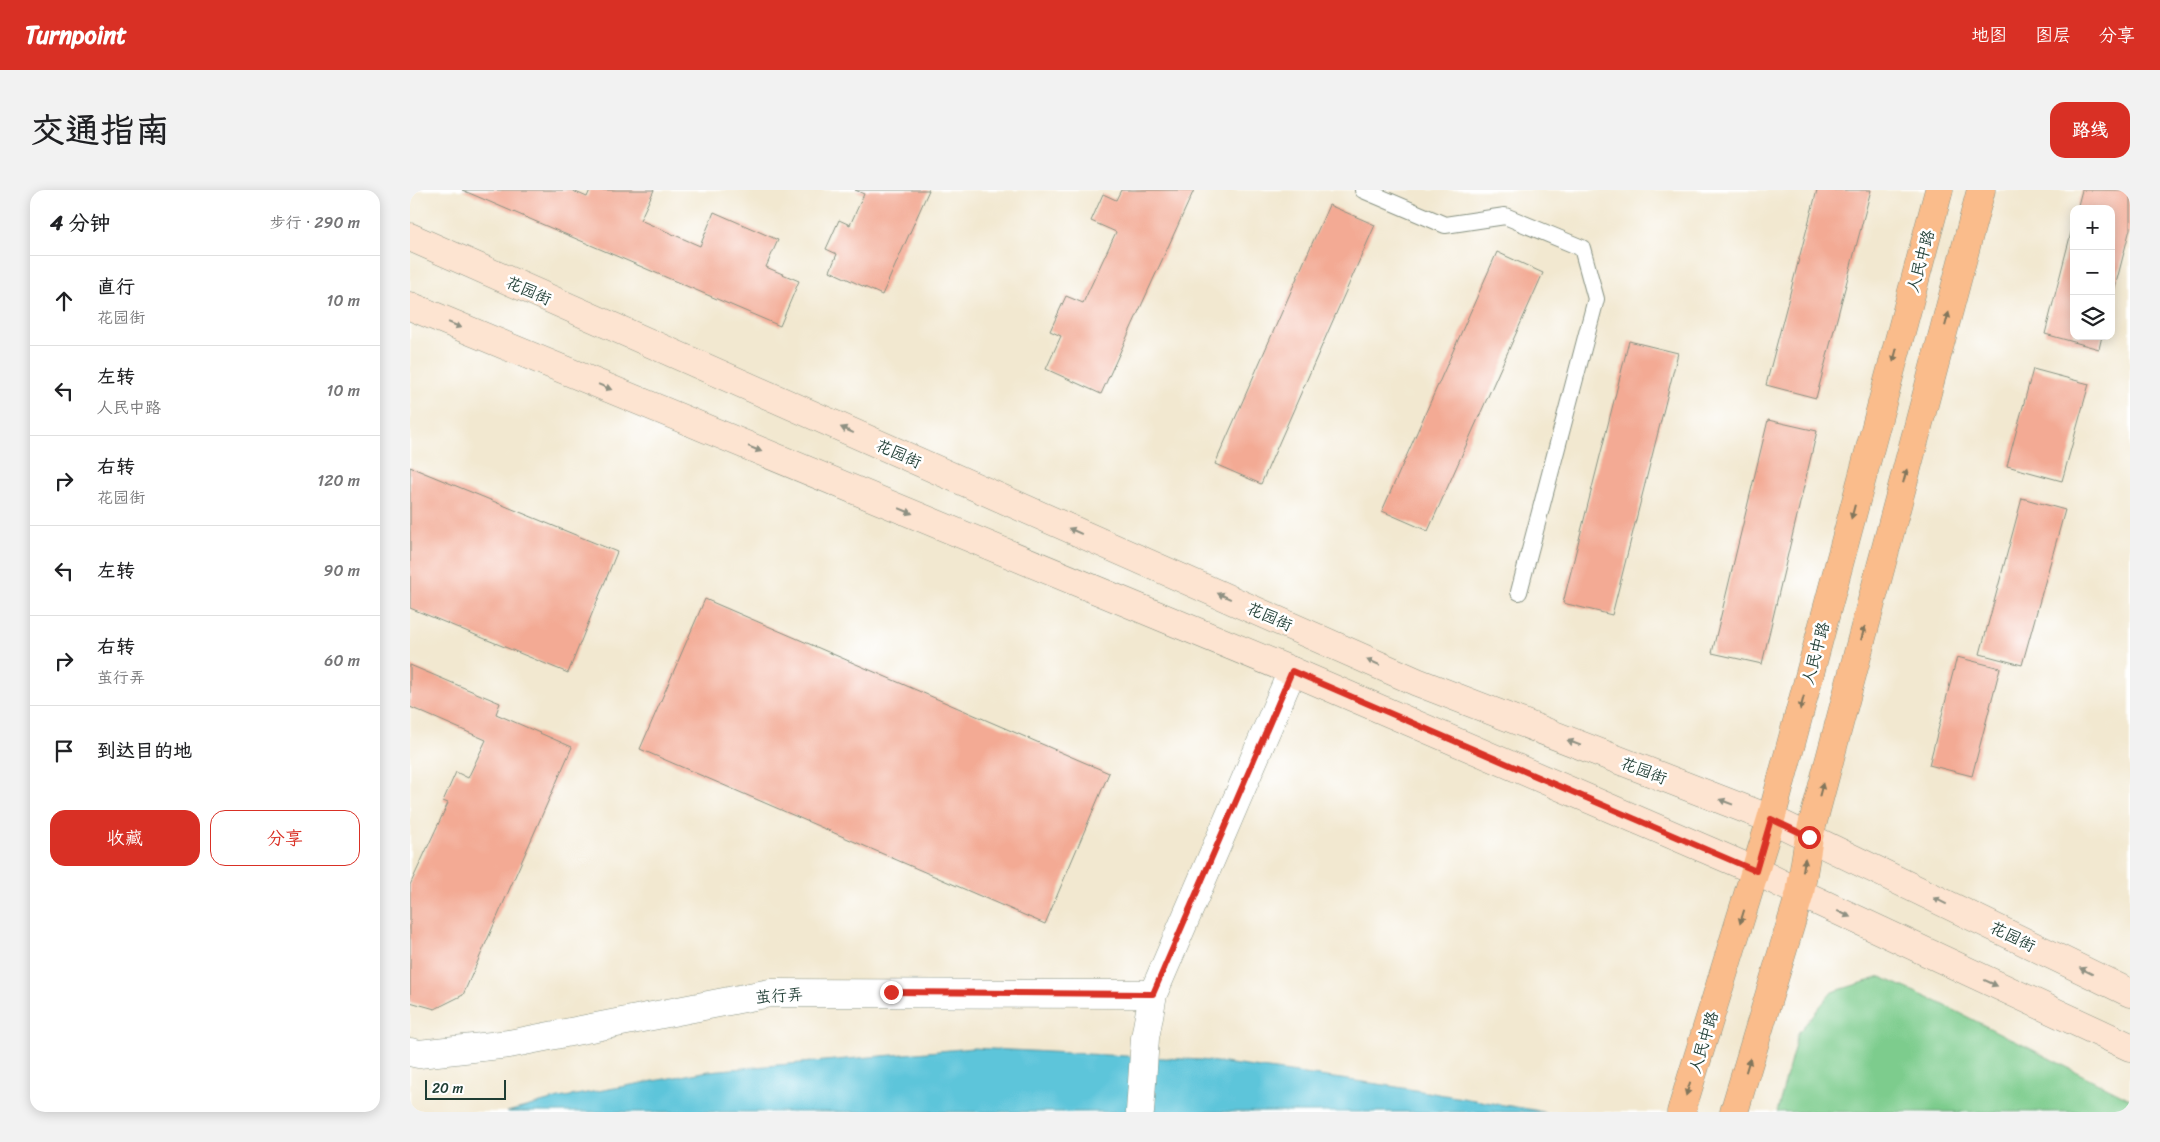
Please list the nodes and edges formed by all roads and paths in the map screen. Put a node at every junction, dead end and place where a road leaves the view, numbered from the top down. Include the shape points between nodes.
1 (1363, 190) edge
2 (1939, 190) edge
3 (1981, 190) edge
4 (410, 237) edge
5 (410, 306) edge
6 (1519, 592) dead end
7 (1292, 671) junction
8 (1771, 819) junction
9 (1809, 837) junction
10 (1756, 871) junction
11 (1800, 893) junction
12 (2130, 993) edge
13 (1153, 994) junction
14 (2130, 1047) edge
15 (410, 1052) edge
16 (1140, 1112) edge
17 (1681, 1112) edge
18 (1734, 1112) edge

1 - 6 lane via 1445,225 1505,216 1582,248 1596,298
2 -> 8 main road, 人民中路
9 -> 3 main road
8 -> 4 main road, 花园街 via 1417,682
5 -> 7 main road
7 - 10 main road
7 - 13 street
8 - 9 main road, 花园街
8 - 10 main road, 人民中路
11 -> 9 main road
12 -> 9 main road, 花园街
10 - 11 main road
10 -> 17 main road, 人民中路
11 -> 14 main road
18 -> 11 main road
13 - 15 street, 茧行弄 via 770,993 509,1044 419,1054
13 - 16 street via 1145,1038

